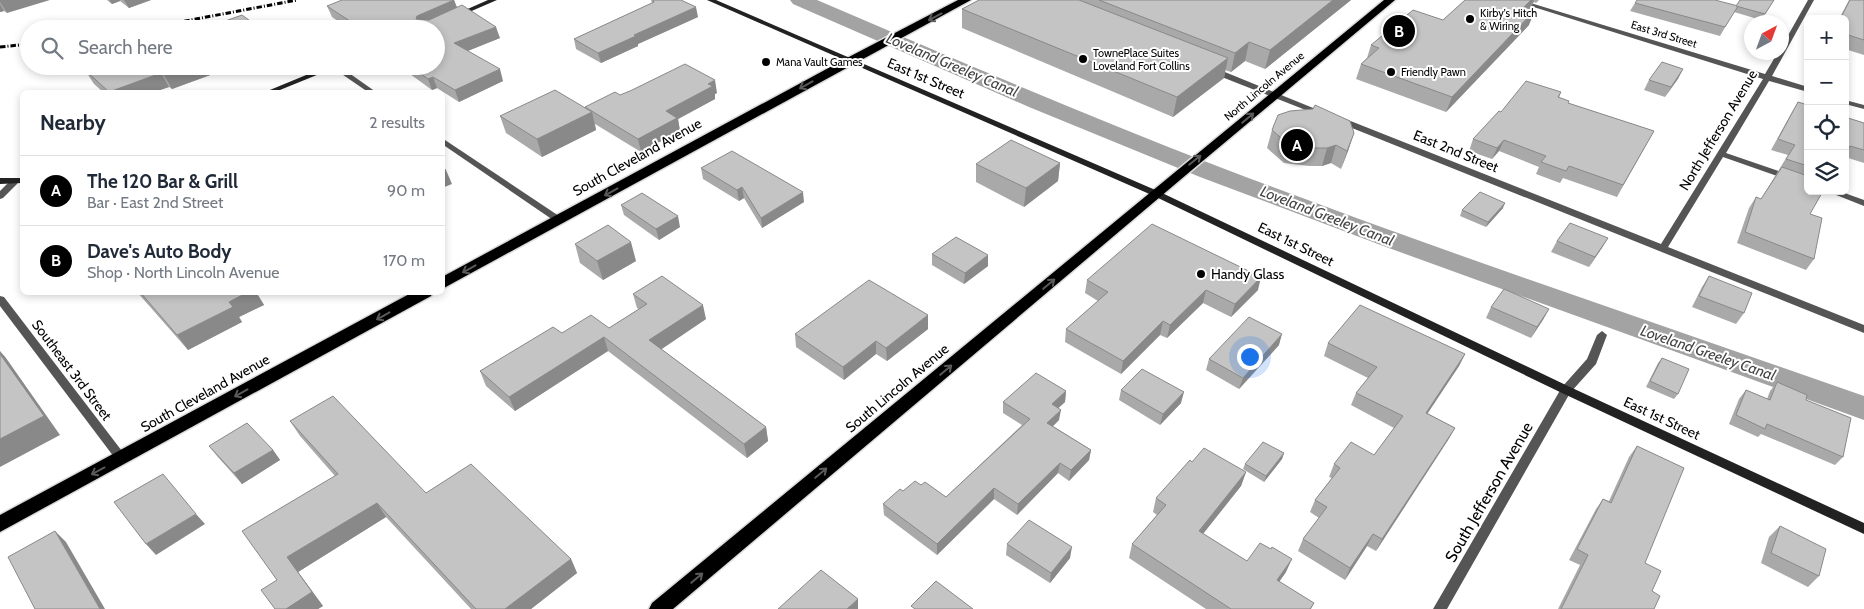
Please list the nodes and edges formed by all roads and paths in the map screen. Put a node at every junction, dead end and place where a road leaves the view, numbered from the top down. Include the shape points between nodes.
1 (494, 0) edge
2 (710, 0) edge
3 (966, 0) edge
4 (1390, 0) edge
5 (1514, 0) edge
6 (1812, 0) edge
7 (450, 18) edge
8 (849, 62) junction
9 (1205, 67) edge
10 (312, 75) edge
11 (348, 75) edge
12 (1767, 78) junction
13 (1804, 89) edge
14 (274, 90) edge
15 (369, 90) edge
16 (1276, 95) junction
17 (1849, 103) edge
18 (1864, 107) edge
19 (445, 142) edge
20 (1721, 154) junction
21 (18, 181) edge
22 (0, 182) edge
23 (1804, 183) edge
24 (1157, 194) junction
25 (1841, 195) edge
26 (0, 196) edge
27 (1864, 203) edge
28 (559, 220) junction
29 (1663, 248) junction
30 (445, 282) edge
31 (420, 295) edge
32 (0, 299) edge
33 (1864, 329) edge
34 (1602, 335) dead end
35 (1566, 390) junction
36 (121, 458) junction
37 (0, 524) edge
38 (1864, 529) edge
39 (659, 609) edge
40 (1440, 609) edge

1 - 7 main road
2 - 8 main road, East 1st Street
3 -> 8 highway, South Cleveland Avenue
4 - 16 highway, North Lincoln Avenue
5 - 12 street, East 3rd Street
6 - 12 street, North Jefferson Avenue
8 - 24 main road, East 1st Street
8 -> 28 highway, South Cleveland Avenue
9 - 16 street, East 2nd Street
10 - 14 main road
11 - 15 street
12 - 13 street, East 3rd Street
12 - 20 street, North Jefferson Avenue
24 -> 16 highway, North Lincoln Avenue
16 - 29 street, East 2nd Street
17 - 18 street
19 - 28 street
20 - 23 street
20 - 29 street, North Jefferson Avenue
21 - 22 main road
21 - 26 street
24 - 35 main road, East 1st Street
39 -> 24 highway, South Lincoln Avenue
25 - 27 street
28 -> 30 highway, South Cleveland Avenue
29 - 33 street, East 2nd Street
31 -> 36 highway, South Cleveland Avenue
32 - 36 street, Southeast 3rd Street
34 - 35 street via 1592,361
35 - 38 main road, East 1st Street
35 - 40 street, South Jefferson Avenue
36 -> 37 highway, South Cleveland Avenue

